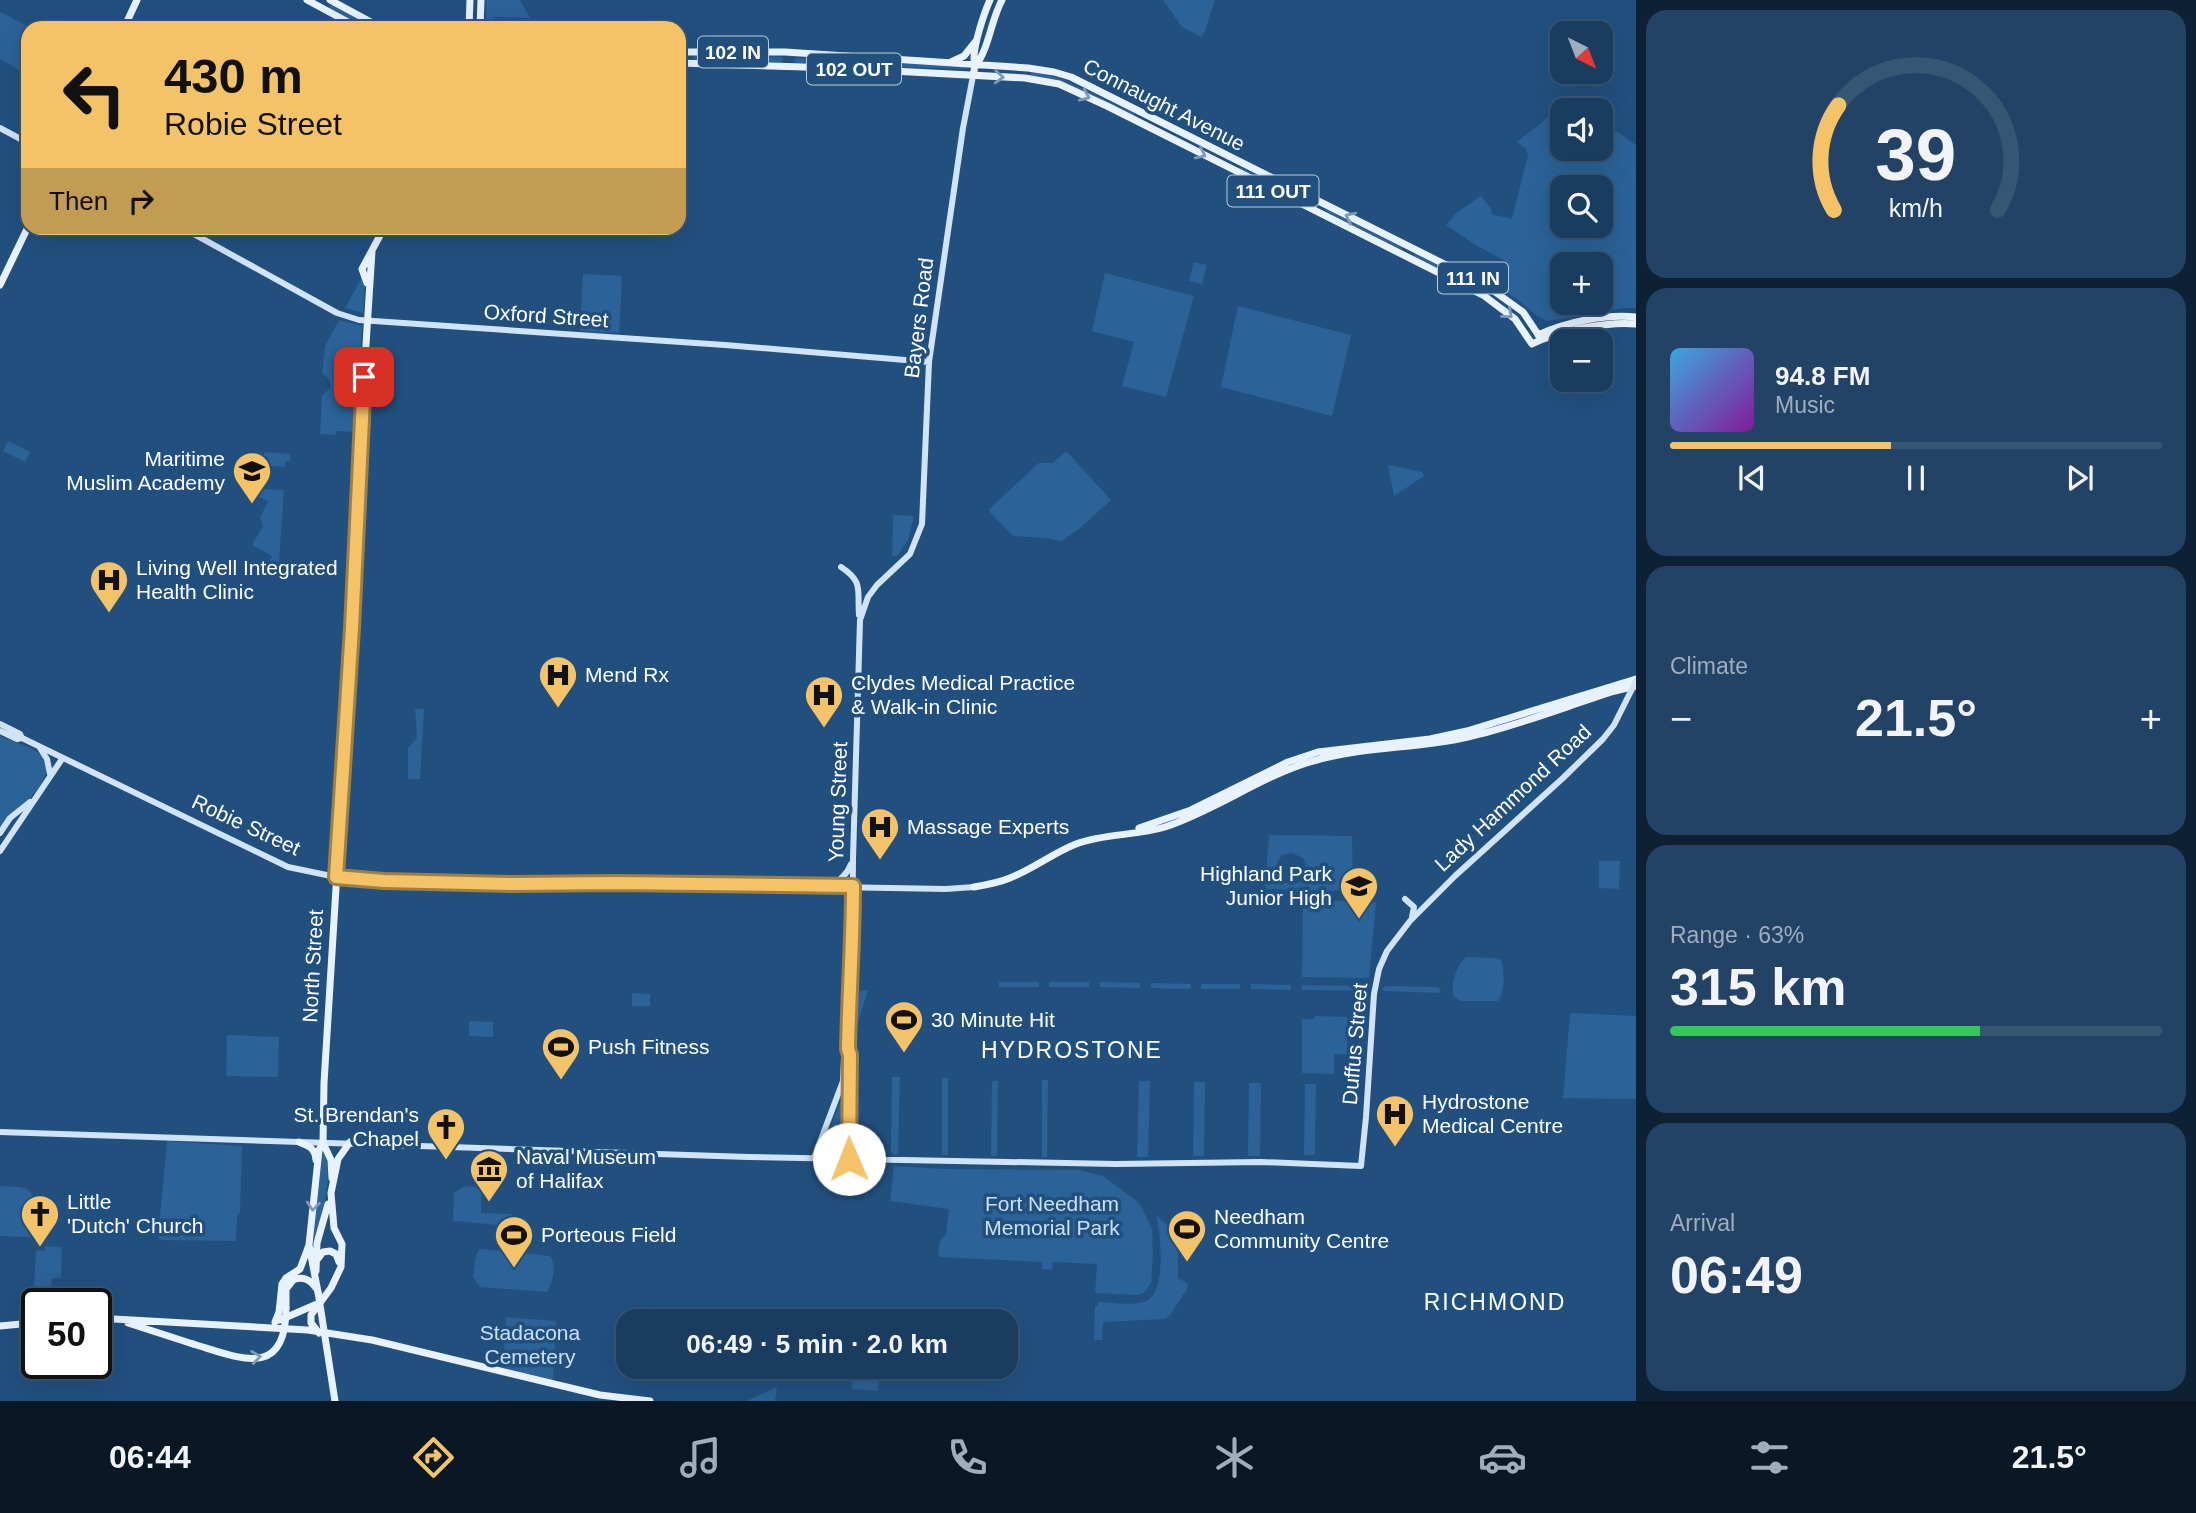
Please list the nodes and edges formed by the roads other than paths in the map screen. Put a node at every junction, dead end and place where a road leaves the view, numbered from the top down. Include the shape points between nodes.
1 (137, 0) edge
2 (307, 0) edge
3 (330, 0) edge
4 (470, 0) edge
5 (481, 0) edge
6 (990, 0) edge
7 (1002, 0) edge
8 (127, 21) edge
9 (346, 21) edge
10 (369, 21) edge
11 (469, 21) edge
12 (480, 21) edge
13 (980, 34) junction
14 (686, 52) edge
15 (686, 63) edge
16 (947, 63) junction
17 (976, 65) junction
18 (973, 76) junction
19 (0, 128) edge
20 (21, 139) edge
21 (1322, 204) junction
22 (1318, 213) junction
23 (24, 235) edge
24 (196, 235) edge
25 (380, 235) edge
26 (372, 251) junction
27 (0, 285) edge
28 (368, 287) junction
29 (1528, 317) junction
30 (1636, 317) edge
31 (368, 322) junction
32 (1636, 324) edge
33 (1555, 328) junction
34 (1540, 337) junction
35 (929, 362) junction
36 (841, 567) dead end
37 (894, 569) joint
38 (860, 620) junction
39 (1635, 684) edge
40 (0, 724) edge
41 (0, 731) edge
42 (22, 738) junction
43 (40, 747) junction
44 (62, 758) junction
45 (50, 776) junction
46 (37, 795) junction
47 (0, 833) edge
48 (0, 850) edge
49 (853, 859) junction
50 (336, 877) junction
51 (826, 886) junction
52 (853, 886) junction
53 (974, 887) joint
54 (1405, 899) dead end
55 (1431, 900) joint
56 (1410, 921) junction
57 (848, 1049) junction
58 (0, 1132) edge
59 (299, 1142) junction
60 (323, 1143) junction
61 (350, 1143) junction
62 (814, 1158) junction
63 (849, 1159) junction
64 (317, 1168) junction
65 (331, 1193) junction
66 (313, 1244) junction
67 (316, 1261) junction
68 (341, 1267) junction
69 (315, 1278) junction
70 (317, 1290) junction
71 (321, 1302) junction
72 (112, 1320) edge
73 (117, 1320) junction
74 (275, 1322) junction
75 (21, 1324) edge
76 (0, 1326) edge
77 (260, 1328) junction
78 (303, 1329) junction
79 (319, 1333) junction
80 (335, 1401) edge
81 (650, 1401) edge

1 - 8 main road
2 - 9 main road
3 - 10 main road
4 - 11 main road
5 - 12 main road
6 - 13 main road, Bayers Road
7 - 17 main road, Bayers Road
13 - 16 main road via 964,56
13 - 17 main road, Bayers Road
14 - 16 main road, Connaught Avenue / 102 IN via 785,52
15 - 18 main road, Connaught Avenue / 102 OUT
16 - 17 main road, Connaught Avenue
17 - 18 main road, Bayers Road
17 - 21 main road, Connaught Avenue / 111 IN via 1036,68 1072,77
18 -> 22 main road, Connaught Avenue / 111 OUT via 1059,84
18 - 35 main road, Bayers Road
19 - 20 main road
21 - 22 main road
29 -> 21 main road, Connaught Avenue / 111 IN via 1484,284
22 -> 34 main road, Connaught Avenue / 111 OUT via 1483,295 1515,319 1531,342
23 - 27 main road
24 - 31 main road, Oxford Street via 337,313
25 - 26 main road
26 - 28 main road, North Street
26 - 28 main road, North Street via 362,269
28 - 31 main road, North Street
29 - 33 main road via 1540,326
29 - 34 main road, Connaught Avenue
30 - 33 main road
31 - 35 main road, Oxford Street
31 - 50 main road, North Street
32 - 34 main road
33 - 34 main road
35 - 37 main road, Bayers Road via 922,524 910,554
36 - 38 main road via 858,581
37 - 38 main road, Young Street via 868,597
38 - 49 main road, Young Street
39 - 53 main road via 1470,737 1312,761 1163,828 1078,844 1011,878
39 - 55 main road, Lady Hammond Road via 1603,738
40 - 42 main road, Robie Street
41 - 42 main road, Robie Street
42 - 43 main road, Robie Street
43 - 44 main road, Robie Street
43 - 45 main road
44 - 45 main road
44 - 50 main road, Robie Street via 288,867
45 - 46 main road
46 - 47 main road
46 - 48 main road
49 - 51 main road via 846,874
49 - 52 main road, Young Street
50 - 51 main road, Robie Street via 512,884
50 - 60 main road, North Street
51 - 52 main road, Robie Street
52 - 53 main road, Robie Street
52 - 57 main road, Young Street
54 - 56 main road via 1414,907
55 - 56 main road, Duffus Street
56 - 63 main road, Duffus Street via 1387,951 1375,984 1361,1166
57 - 62 main road, Young Street via 843,1081
57 - 63 main road, Young Street
58 - 59 main road
59 - 60 main road
59 - 64 main road via 314,1151
60 - 61 main road
60 - 64 main road, North Street
60 - 65 main road, North Street via 331,1160
61 - 62 main road
61 - 65 main road via 338,1158
62 - 63 main road
64 -> 66 main road, North Street
65 - 66 main road, North Street
65 - 68 main road
66 - 67 main road
66 - 69 main road
66 - 74 main road via 300,1269 282,1284
67 - 68 main road via 330,1251 338,1256
67 - 69 main road
68 - 71 main road
69 - 70 main road
73 -> 70 main road, bridge via 251,1359 266,1356 281,1342 289,1284 297,1278 310,1280
70 - 80 main road, bridge
71 - 74 main road
71 - 78 main road via 305,1318
71 - 79 main road via 310,1320
72 - 73 main road
73 - 77 main road
74 - 77 main road
75 - 76 main road
77 - 78 main road
78 - 79 main road
79 - 81 main road via 372,1340 600,1395

